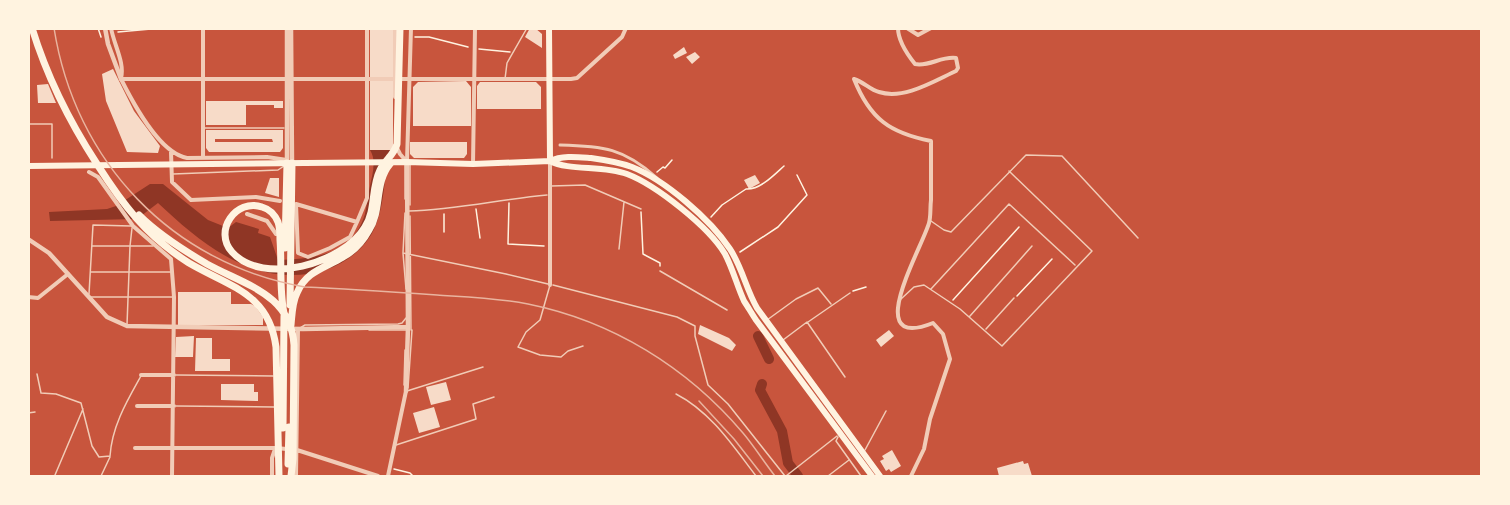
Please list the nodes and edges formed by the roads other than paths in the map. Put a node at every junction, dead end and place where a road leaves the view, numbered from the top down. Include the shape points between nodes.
1 (32, 28) edge
2 (105, 28) edge
3 (203, 28) edge
4 (289, 28) edge
5 (367, 28) edge
6 (395, 28) edge
7 (402, 28) edge
8 (411, 28) edge
9 (475, 28) edge
10 (527, 28) edge
11 (549, 28) edge
12 (626, 28) edge
13 (898, 28) edge
14 (907, 28) edge
15 (931, 28) edge
16 (111, 31) edge
17 (121, 79) junction
18 (203, 79) junction
19 (290, 79) junction
20 (368, 79) junction
21 (395, 79) junction
22 (409, 79) junction
23 (474, 79) junction
24 (505, 79) junction
25 (549, 79) junction
26 (28, 124) edge
27 (203, 128) junction
28 (288, 128) junction
29 (560, 145) dead end
30 (171, 152) junction
31 (203, 157) junction
32 (52, 158) dead end
33 (550, 161) junction
34 (289, 162) junction
35 (407, 162) junction
36 (473, 164) junction
37 (369, 165) junction
38 (28, 166) edge
39 (1009, 171) junction
40 (89, 172) dead end
41 (172, 174) junction
42 (289, 177) junction
43 (550, 187) junction
44 (671, 191) junction
45 (118, 195) junction
46 (550, 195) junction
47 (280, 201) dead end
48 (624, 201) junction
49 (641, 209) road end
50 (405, 211) junction
51 (409, 211) junction
52 (247, 214) dead end
53 (930, 221) junction
54 (357, 222) junction
55 (133, 226) junction
56 (276, 234) dead end
57 (1138, 238) dead end
58 (28, 239) edge
59 (91, 246) junction
60 (130, 246) junction
61 (157, 246) junction
62 (1032, 246) dead end
63 (620, 249) dead end
64 (403, 253) junction
65 (411, 255) junction
66 (1077, 266) junction
67 (660, 271) road end
68 (91, 272) junction
69 (129, 272) junction
70 (172, 272) junction
71 (68, 274) junction
72 (550, 285) junction
73 (931, 290) junction
74 (849, 293) road end
75 (28, 297) edge
76 (88, 297) junction
77 (129, 297) junction
78 (174, 297) junction
79 (1014, 298) road end
80 (898, 302) junction
81 (831, 304) junction
82 (727, 310) dead end
83 (284, 313) junction
84 (969, 316) junction
85 (406, 317) junction
86 (767, 321) junction
87 (807, 322) junction
88 (127, 326) junction
89 (174, 328) junction
90 (273, 328) junction
91 (301, 329) junction
92 (409, 329) junction
93 (985, 330) junction
94 (290, 334) junction
95 (782, 341) junction
96 (583, 346) dead end
97 (483, 367) dead end
98 (37, 374) dead end
99 (141, 375) joint
100 (174, 375) junction
101 (274, 376) junction
102 (845, 377) dead end
103 (406, 391) junction
104 (676, 394) dead end
105 (494, 397) dead end
106 (137, 406) dead end
107 (174, 406) junction
108 (274, 407) junction
109 (83, 408) junction
110 (886, 411) dead end
111 (35, 412) dead end
112 (28, 413) edge
113 (843, 431) junction
114 (396, 445) junction
115 (135, 448) dead end
116 (276, 448) junction
117 (173, 449) junction
118 (297, 450) junction
119 (864, 454) junction
120 (110, 456) junction
121 (850, 460) junction
122 (56, 477) edge
123 (101, 477) edge
124 (172, 477) edge
125 (272, 477) edge
126 (281, 477) edge
127 (290, 477) edge
128 (296, 477) edge
129 (378, 477) edge
130 (388, 477) edge
131 (756, 477) edge
132 (785, 477) edge
133 (828, 477) edge
134 (861, 477) edge
135 (872, 477) edge
136 (880, 477) edge
137 (912, 477) edge

1 - 45 highway via 59,99
2 - 17 street
3 - 18 street
4 - 19 street
5 - 20 street
6 - 21 street
7 - 83 highway via 397,144 380,170 370,217 354,241 318,261 290,268 283,269 274,269 233,253 225,238 226,226 236,211 249,206 263,207 275,216 279,226 281,254 281,265 281,275 281,297
7 - 94 highway via 401,144 381,180 375,218 356,248 305,279 296,295
8 - 22 street
9 - 23 street
10 - 24 lane via 507,63
11 - 25 main road
12 - 25 street via 622,37 576,78
13 - 53 street via 902,45 915,64 950,57 956,58 958,68 914,90 895,93 880,93 854,79 868,108 882,121 898,133 931,141
14 - 15 street via 918,35
16 - 17 street via 123,70
17 - 18 street
17 - 30 street
18 - 19 street
18 - 27 street
19 - 20 street
19 - 28 street
19 - 34 street
20 - 21 street
20 - 37 street
21 - 22 street
21 - 35 street via 395,143
22 - 23 street
22 - 35 street
23 - 24 street
23 - 36 street
24 - 25 street
25 - 33 main road
26 - 32 lane via 52,124
27 - 28 lane
27 - 31 street
28 - 34 street
29 - 44 street via 615,150 655,175
30 - 31 street via 182,157
30 - 41 street
31 - 34 street via 267,157
33 - 36 main road
33 - 43 street
33 - 44 main road via 583,157 620,163 639,170
33 - 113 main road via 560,166 626,174 660,193 695,221 717,243 756,320
34 - 37 main road
34 - 38 main road
34 - 41 lane via 278,170
34 - 42 highway
35 - 36 main road
35 - 37 main road
35 - 50 lane
35 - 51 lane
35 - 92 street
37 - 54 street via 367,198
39 - 53 lane via 951,232
39 - 57 lane via 1026,155 1062,156
39 - 66 lane via 1092,251
40 - 55 street via 98,177
41 - 47 street via 174,185 191,200 256,197
42 - 83 highway
42 - 94 highway
43 - 46 street
43 - 48 lane via 585,184
44 - 86 main road via 720,236
45 - 126 highway via 166,246 252,298 267,314 276,346
45 - 127 highway via 168,240 269,296 290,323 294,345
46 - 51 lane
46 - 72 street
48 - 49 lane
48 - 63 lane
50 - 51 lane
50 - 64 lane
51 - 65 lane
52 - 56 street via 267,221
53 - 80 street
54 - 54 street via 296,204 298,253 308,257 346,240
55 - 59 lane via 93,225
55 - 60 lane
55 - 61 street
58 - 71 street via 49,252
59 - 60 lane
59 - 68 lane
60 - 61 lane
60 - 69 lane
61 - 70 street via 171,259
62 - 84 lane
64 - 65 lane
64 - 85 lane
65 - 72 lane
65 - 92 lane
66 - 73 lane via 1009,204
66 - 93 lane via 1002,346
67 - 82 lane
68 - 69 lane
68 - 76 lane
69 - 70 lane
69 - 77 lane
70 - 78 street
71 - 75 street via 38,298
71 - 76 street
72 - 96 lane via 540,320 526,332 518,347 561,357
72 - 132 lane via 677,317 695,326 708,386 728,404
73 - 80 lane via 924,285 914,287
73 - 84 lane
74 - 81 lane
76 - 77 lane
76 - 88 street via 107,316
77 - 78 lane
77 - 88 lane
78 - 89 street
79 - 93 lane
80 - 137 street via 900,322 910,330 933,323 944,334 950,358
81 - 86 lane via 818,288
81 - 87 lane
83 - 126 highway
84 - 93 lane
85 - 91 lane via 398,324 305,325
85 - 92 lane
86 - 95 main road
87 - 95 lane
87 - 102 lane
88 - 89 street
89 - 90 street
89 - 100 street
90 - 91 street
90 - 101 street
91 - 92 street
91 - 118 street
92 - 103 street
94 - 127 highway
95 - 113 main road
97 - 103 lane
98 - 109 lane via 41,393 56,394 81,403
99 - 100 street
99 - 120 lane via 119,416
100 - 101 lane
100 - 107 street
101 - 108 street
103 - 114 street
104 - 131 lane via 714,423
105 - 114 lane via 473,404 476,419
106 - 107 street
107 - 108 lane
107 - 117 street
108 - 116 street
109 - 120 lane via 92,446 99,457
109 - 122 lane
110 - 119 lane
111 - 112 lane
113 - 119 main road
113 - 121 lane via 836,441
113 - 132 lane
113 - 135 main road
114 - 130 street
115 - 117 street
116 - 117 street
116 - 118 street
116 - 125 street
117 - 124 street
118 - 128 street
118 - 129 street
119 - 136 main road
120 - 123 lane
121 - 133 lane
121 - 134 lane

